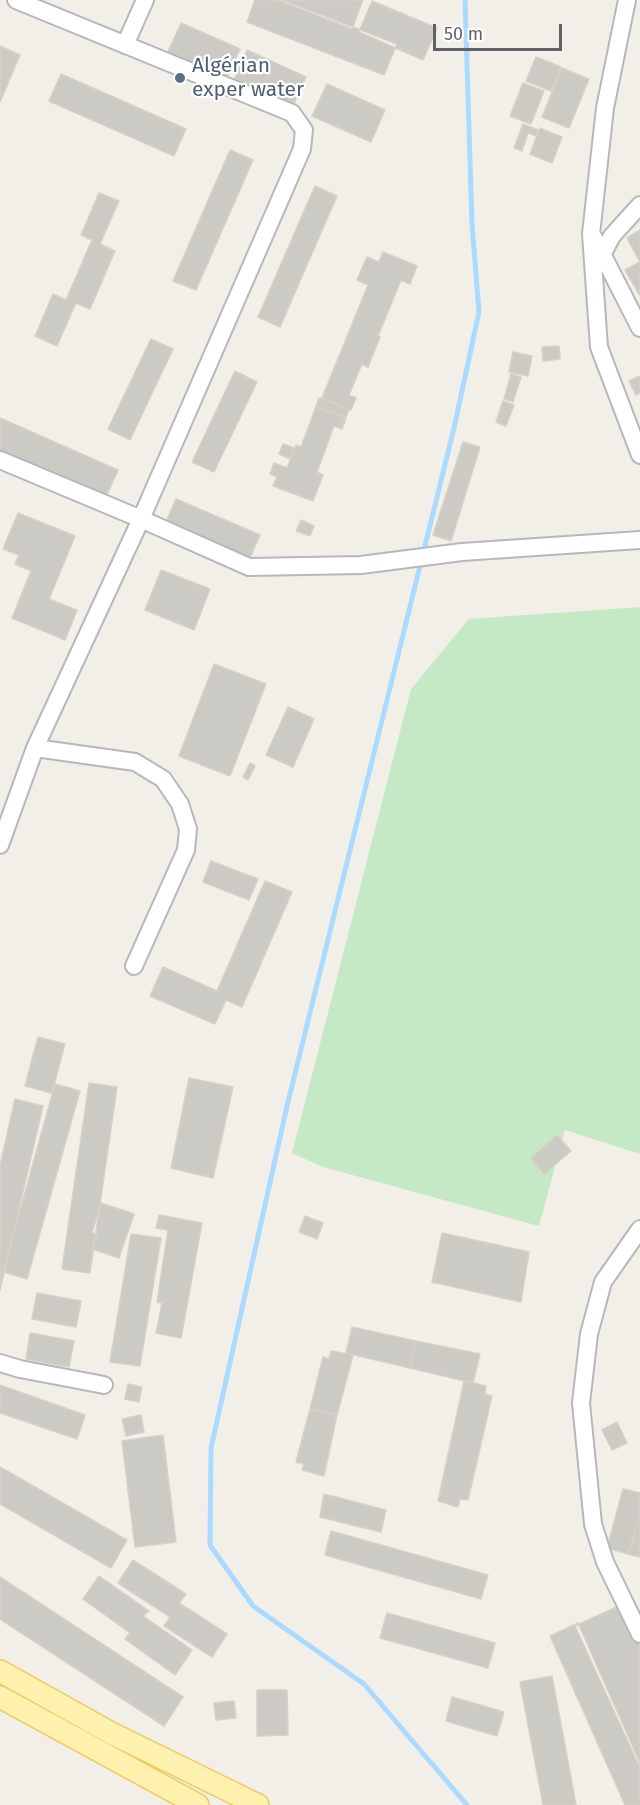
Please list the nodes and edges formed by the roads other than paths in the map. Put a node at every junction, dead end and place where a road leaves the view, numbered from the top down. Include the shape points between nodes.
1 (16, 0) edge
2 (146, 0) edge
3 (627, 0) edge
4 (125, 45) junction
5 (640, 205) edge
6 (591, 234) junction
7 (603, 253) junction
8 (640, 328) edge
9 (640, 455) edge
10 (0, 460) edge
11 (141, 519) junction
12 (640, 540) edge
13 (35, 748) junction
14 (0, 844) edge
15 (134, 966) dead end
16 (640, 1229) edge
17 (0, 1363) edge
18 (104, 1385) dead end
19 (640, 1634) edge
20 (0, 1671) edge
21 (0, 1698) edge
22 (184, 1802) edge
23 (258, 1805) edge

1 - 4 street
2 - 4 street
3 - 6 street via 605,108
4 - 11 street via 292,113 304,129 302,149
5 - 7 street via 612,236
6 - 7 street
6 - 9 street via 599,347
7 - 8 street
10 - 11 street
11 - 12 street via 249,567 361,565 462,552
11 - 13 street
13 - 14 street
13 - 15 street via 135,762 163,779 180,804 188,829 186,850
16 - 19 street via 603,1282 589,1334 581,1403 593,1524 605,1562
17 - 18 street
20 - 23 main road via 111,1733
21 - 22 main road

